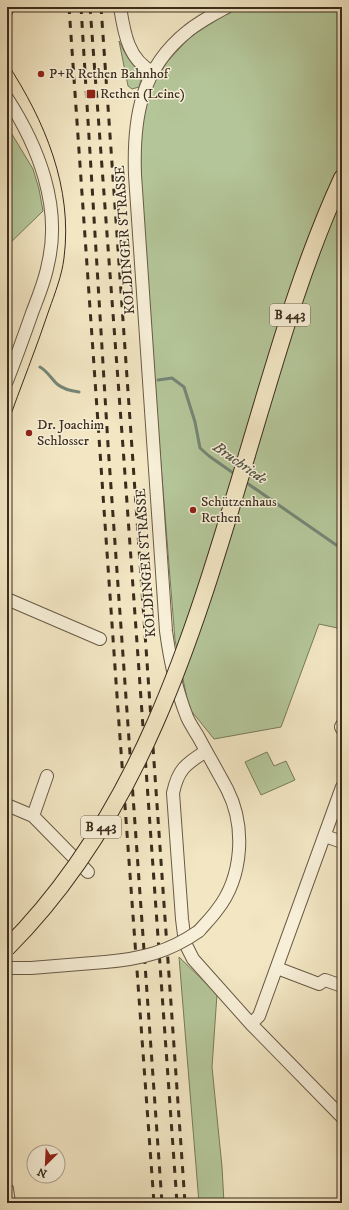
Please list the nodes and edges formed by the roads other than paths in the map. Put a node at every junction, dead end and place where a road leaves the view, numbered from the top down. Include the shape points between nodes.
1 (120, 7) edge
2 (227, 7) edge
3 (153, 72) junction
4 (7, 98) edge
5 (342, 178) edge
6 (7, 381) edge
7 (7, 599) edge
8 (100, 639) dead end
9 (342, 725) edge
10 (342, 729) edge
11 (206, 751) junction
12 (47, 776) dead end
13 (342, 787) edge
14 (7, 805) edge
15 (33, 816) junction
16 (325, 836) junction
17 (342, 842) edge
18 (88, 872) dead end
19 (7, 948) edge
20 (7, 968) edge
21 (277, 968) junction
22 (342, 986) edge
23 (251, 1024) junction
24 (342, 1117) edge
25 (7, 1189) edge
26 (9, 1203) edge

1 - 3 street via 128,44 135,56
2 - 3 street, KOLDINGER STRASSE via 188,30 163,56
3 - 11 street, KOLDINGER STRASSE via 139,108 134,150 166,631 169,658 179,696
4 - 6 street via 42,168 52,207 52,244 42,286
5 - 19 main road, B 443, bridge via 312,249 217,554 170,690 138,760 86,852 50,901
7 - 8 street
9 - 10 street
11 - 20 street, KOLDINGER STRASSE, bridge via 228,791 239,829 238,862 234,877 217,910 198,930 175,946 160,952 126,960
11 - 23 street via 184,767 176,780 173,793 185,943 193,959
12 - 15 street
13 - 16 street
14 - 15 street
15 - 18 street
16 - 17 street
16 - 21 street
21 - 22 street via 319,984 325,980
21 - 23 street via 259,1016
23 - 24 street
25 - 26 street

